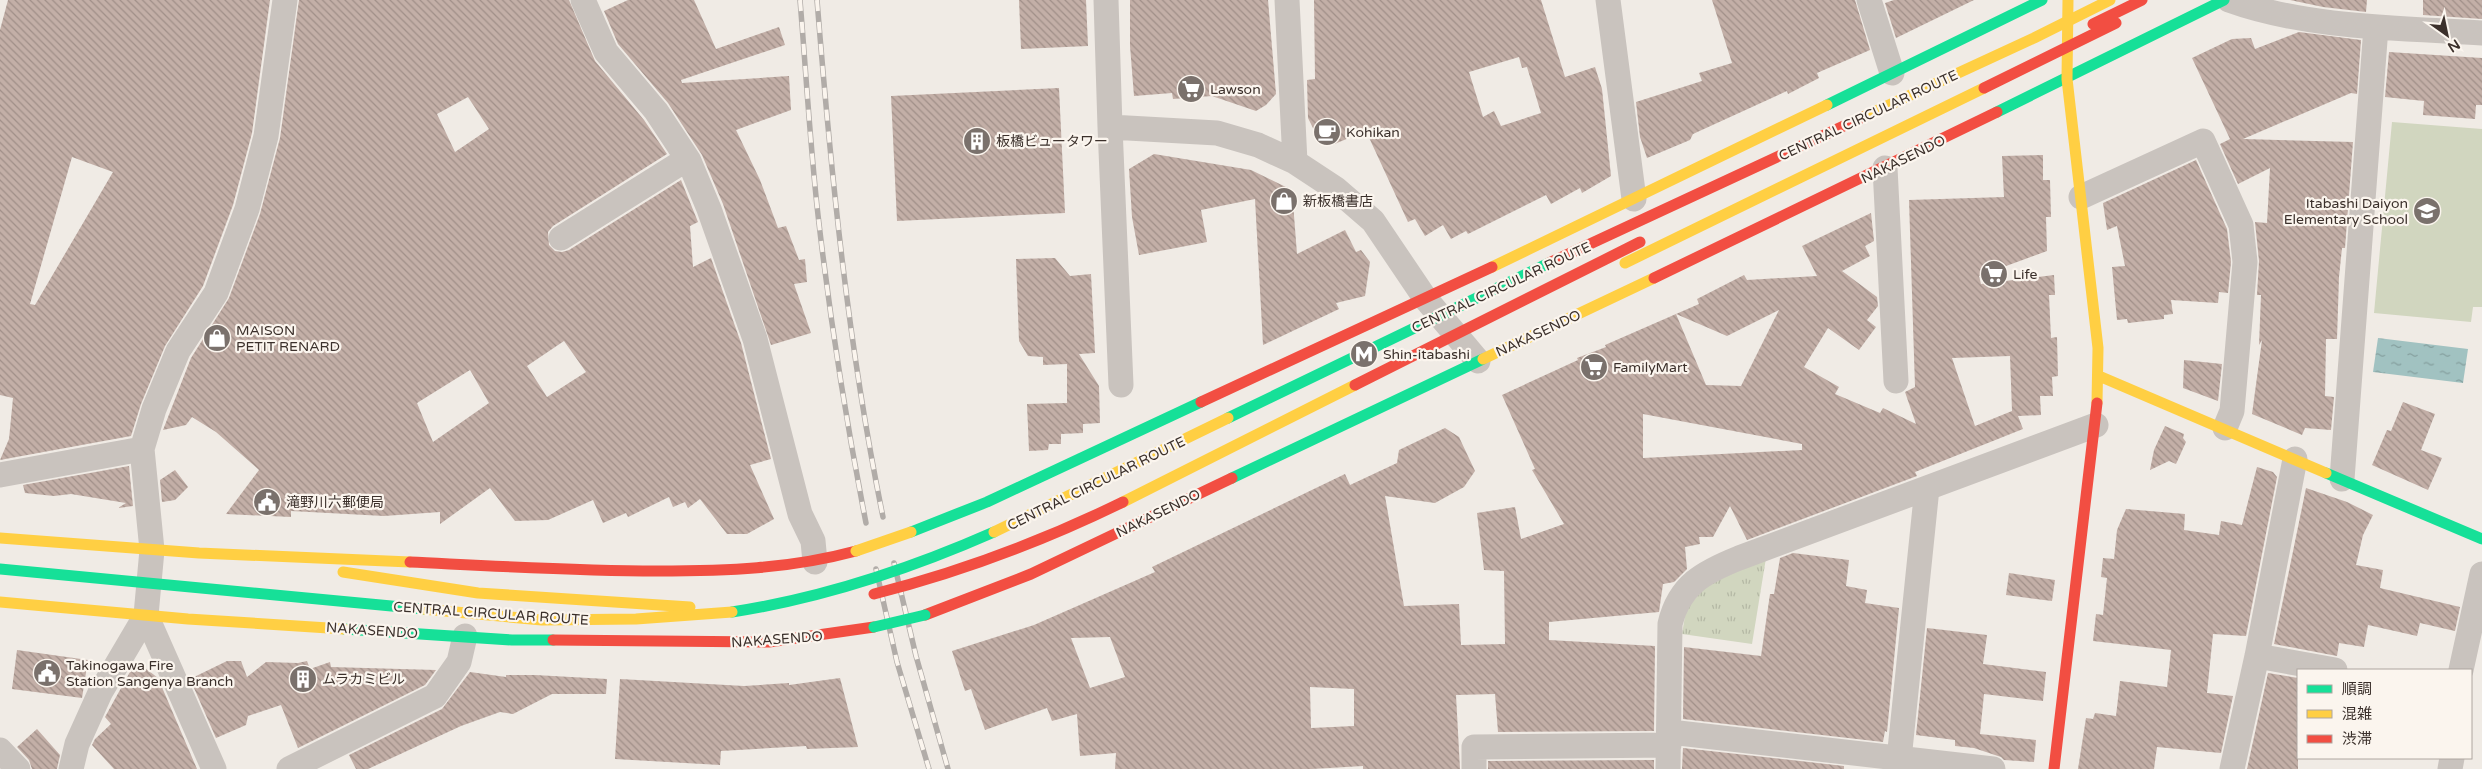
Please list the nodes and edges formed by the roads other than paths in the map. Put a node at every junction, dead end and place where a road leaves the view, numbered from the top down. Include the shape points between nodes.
1 (285, 0) edge
2 (584, 0) edge
3 (1106, 0) edge
4 (1287, 0) edge
5 (1608, 0) edge
6 (1869, 0) edge
7 (2042, 0) edge
8 (2068, 0) edge
9 (2102, 0) edge
10 (2110, 0) edge
11 (2224, 0) edge
12 (2229, 0) edge
13 (2147, 2) edge
14 (2376, 27) junction
15 (2482, 33) edge
16 (1892, 73) junction
17 (1984, 75) dead end
18 (2067, 79) junction
19 (1110, 128) junction
20 (689, 161) junction
21 (1295, 162) junction
22 (1885, 168) junction
23 (2080, 197) junction
24 (1634, 199) junction
25 (561, 238) dead end
26 (1649, 238) dead end
27 (1425, 298) junction
28 (1472, 345) junction
29 (2100, 376) junction
30 (1896, 381) dead end
31 (1121, 384) dead end
32 (2096, 425) junction
33 (2225, 428) junction
34 (1300, 433) dead end
35 (142, 449) junction
36 (2295, 459) junction
37 (0, 475) edge
38 (2342, 480) junction
39 (1927, 488) junction
40 (1162, 510) junction
41 (0, 538) edge
42 (2482, 540) edge
43 (152, 550) junction
44 (253, 554) junction
45 (0, 562) edge
46 (815, 562) junction
47 (0, 569) edge
48 (2482, 574) edge
49 (311, 586) dead end
50 (390, 592) dead end
51 (867, 595) dead end
52 (840, 600) dead end
53 (0, 602) edge
54 (146, 615) junction
55 (465, 636) junction
56 (2258, 656) junction
57 (2330, 669) edge
58 (2461, 669) edge
59 (1669, 749) edge
60 (0, 750) edge
61 (1898, 764) edge
62 (18, 769) edge
63 (71, 769) edge
64 (214, 769) edge
65 (289, 769) edge
66 (1474, 769) edge
67 (1993, 769) edge
68 (2054, 769) edge
69 (2232, 769) edge

1 - 35 street via 266,136 247,208 216,293 178,351 154,409
2 - 20 street via 606,52 656,111
3 - 19 street
4 - 21 street
5 - 24 street
6 - 16 street
7 - 16 main road
8 - 18 main road
9 - 50 main road, CENTRAL CIRCULAR ROUTE, bridge via 1397,331 1008,520 883,566 787,592 708,606 557,607
10 - 47 main road, CENTRAL CIRCULAR ROUTE, bridge via 1389,339 998,531 838,590 705,616 616,621 542,620
11 - 18 main road, NAKASENDO via 2186,15
12 - 14 street via 2262,12
13 - 17 main road, bridge
13 - 28 main road, bridge via 1516,316
14 - 15 street
14 - 38 street
16 - 24 main road
18 - 22 main road, NAKASENDO
18 - 23 main road
19 - 21 street via 1217,133 1258,144
19 - 31 street
20 - 25 street via 679,164
20 - 46 street via 755,339 800,514 813,541
21 - 27 street via 1336,188 1373,221
22 - 28 main road, NAKASENDO
22 - 30 street
23 - 29 main road
23 - 33 street via 2203,141 2241,225 2244,262 2232,411
24 - 27 main road
26 - 51 main road, bridge via 1052,534 972,567 912,586
27 - 28 street
27 - 46 main road, bridge via 995,498 911,532
28 - 40 main road, NAKASENDO
29 - 32 main road
29 - 33 main road
32 - 39 street
32 - 68 main road
33 - 36 main road
34 - 40 main road
35 - 37 street
35 - 43 street
36 - 38 main road
36 - 56 street
38 - 42 main road
39 - 59 street via 1718,566 1683,593 1674,606 1670,624
39 - 61 street
40 - 55 main road, NAKASENDO, bridge via 1031,574 925,615 874,627 769,642 732,643 512,640
41 - 43 main road
43 - 44 main road
43 - 54 street
44 - 46 main road via 618,571 735,571
44 - 52 main road, bridge via 372,578 539,598 720,609
45 - 49 main road
48 - 58 street
53 - 54 main road, NAKASENDO
54 - 55 main road, NAKASENDO
54 - 63 street via 100,692 77,744
54 - 64 street
55 - 65 street via 459,662 434,696
56 - 57 street
56 - 69 street
59 - 61 street
59 - 66 street via 1474,747
60 - 62 street
61 - 67 street

